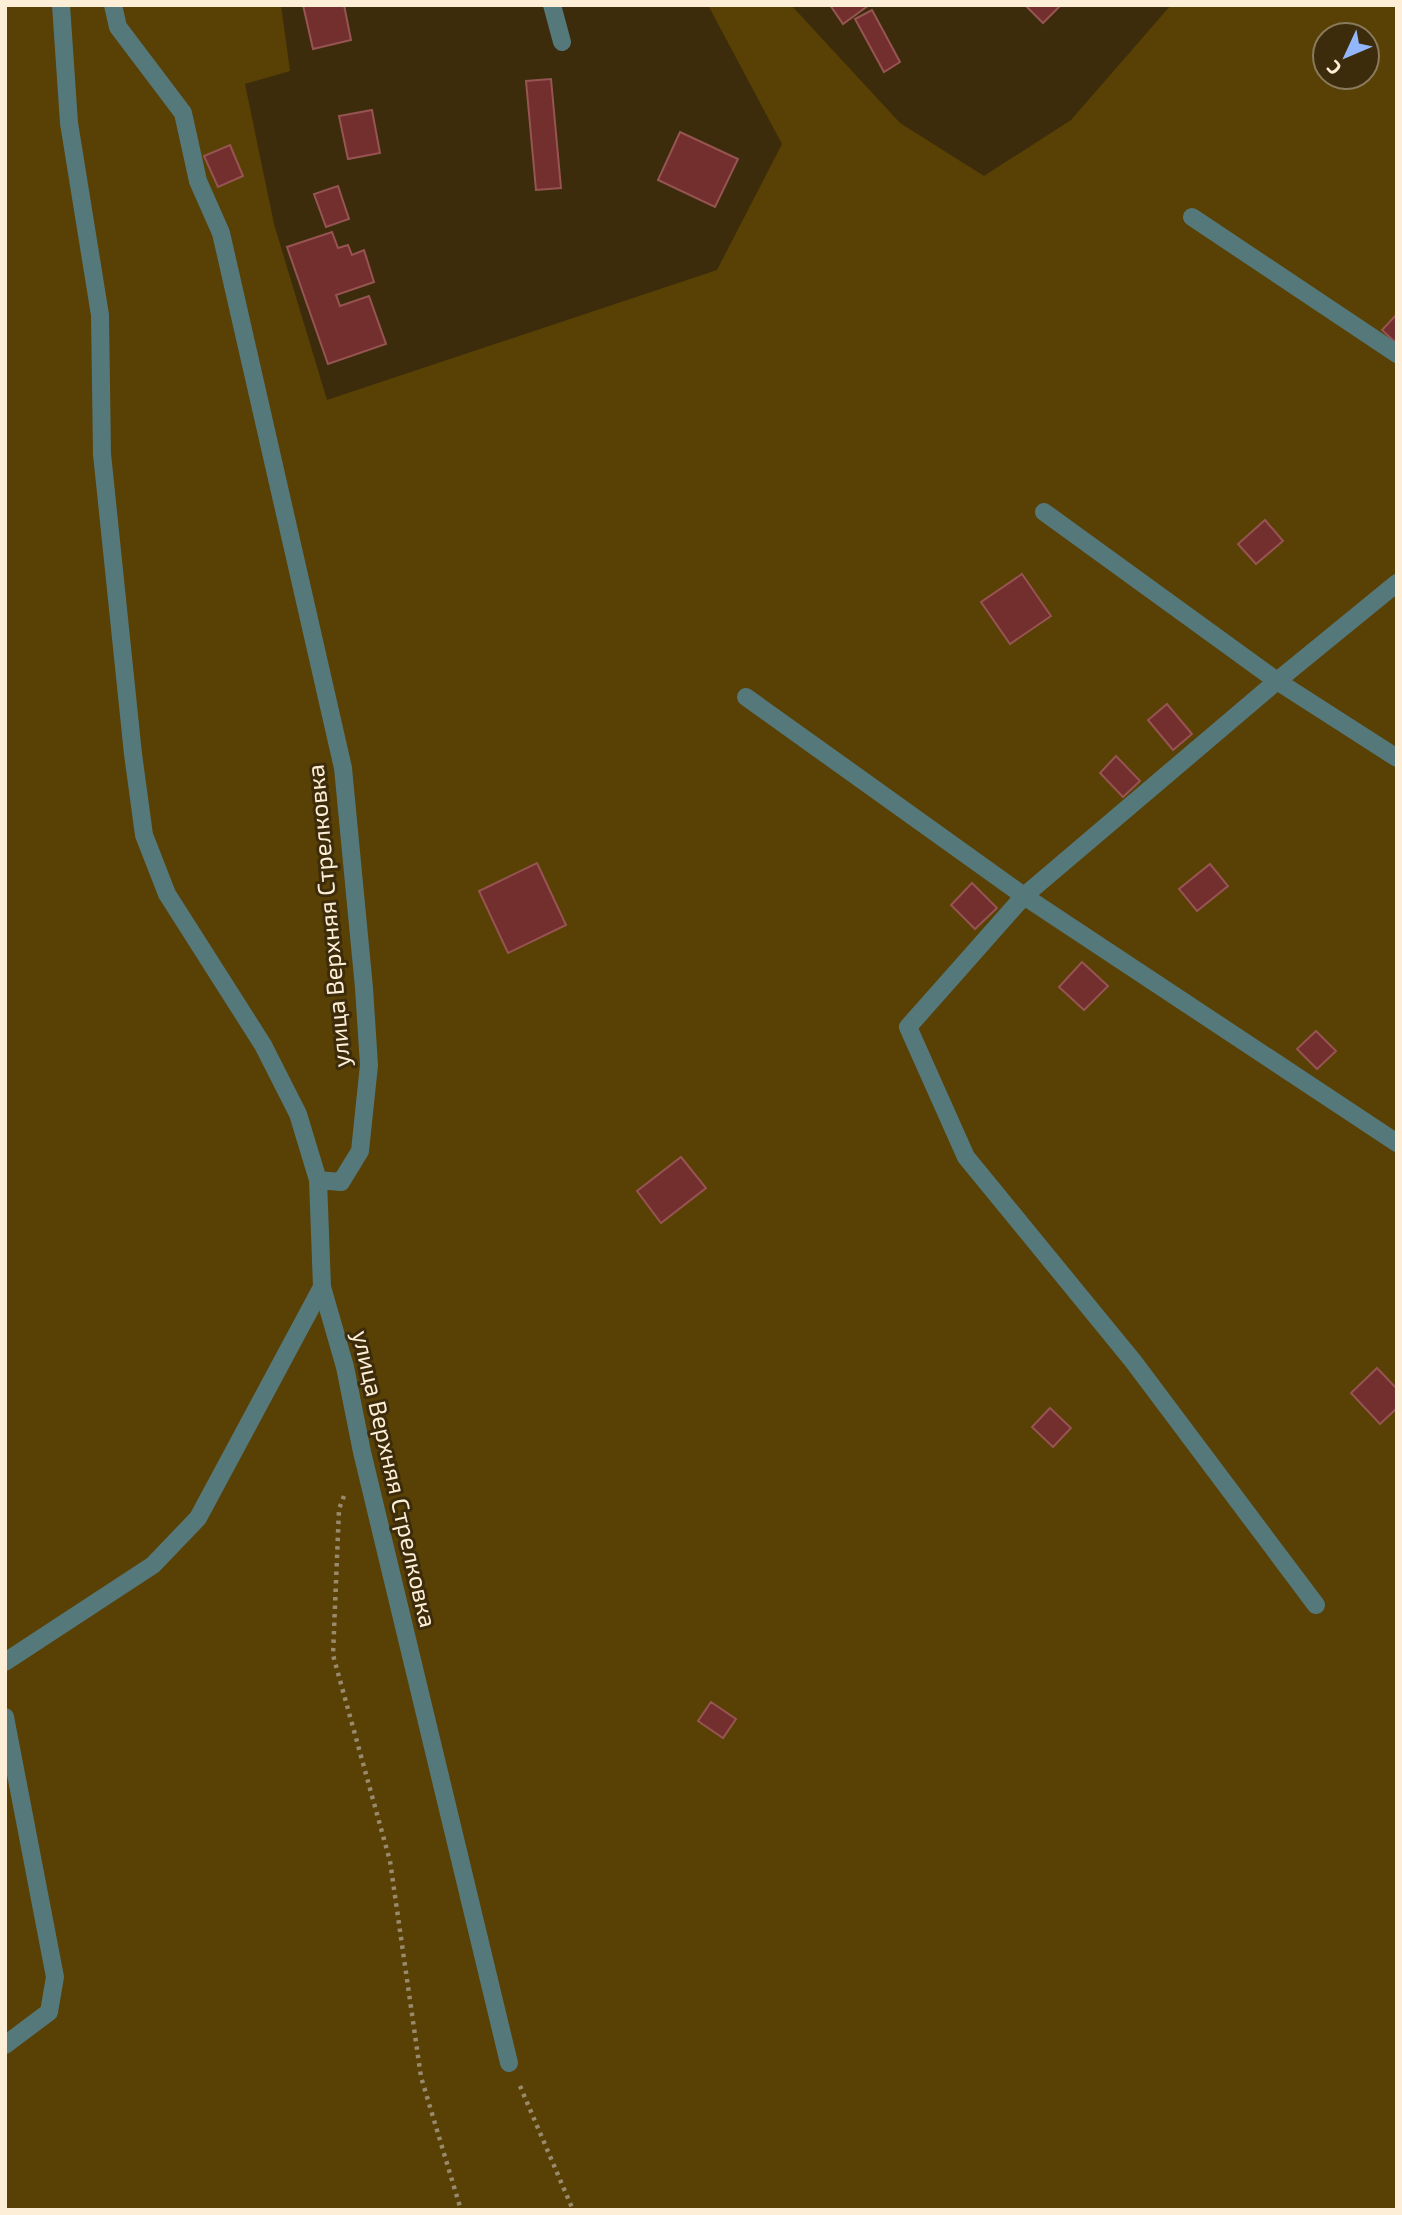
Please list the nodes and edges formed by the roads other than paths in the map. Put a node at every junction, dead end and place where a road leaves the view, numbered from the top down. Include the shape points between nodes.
1 (61, 5) edge
2 (113, 5) edge
3 (554, 6) edge
4 (562, 42) dead end
5 (1192, 217) dead end
6 (1397, 354) edge
7 (1044, 512) dead end
8 (1397, 583) edge
9 (1277, 681) junction
10 (746, 697) dead end
11 (1397, 758) edge
12 (1024, 896) junction
13 (1397, 1143) edge
14 (318, 1180) junction
15 (322, 1287) junction
16 (1316, 1605) dead end
17 (7, 1660) edge
18 (5, 1677) edge
19 (5, 1717) edge
20 (5, 2045) edge
21 (509, 2063) road end

1 - 14 street via 69,123 100,315 102,454 144,835 167,894 263,1045 298,1114
2 - 14 street, улица Верхняя Стрелковка via 118,27 183,113 198,181 221,233 343,768 369,1065 360,1151 341,1182
3 - 4 street
5 - 6 street
7 - 9 street
8 - 9 street
9 - 11 street
9 - 12 street
10 - 12 street
12 - 13 street
12 - 16 street via 908,1027 966,1157 1133,1361
14 - 15 street, улица Верхняя Стрелковка
15 - 17 street via 198,1518 153,1565
15 - 21 street, улица Верхняя Стрелковка via 345,1367
17 - 18 street
19 - 20 street via 55,1977 48,2012

